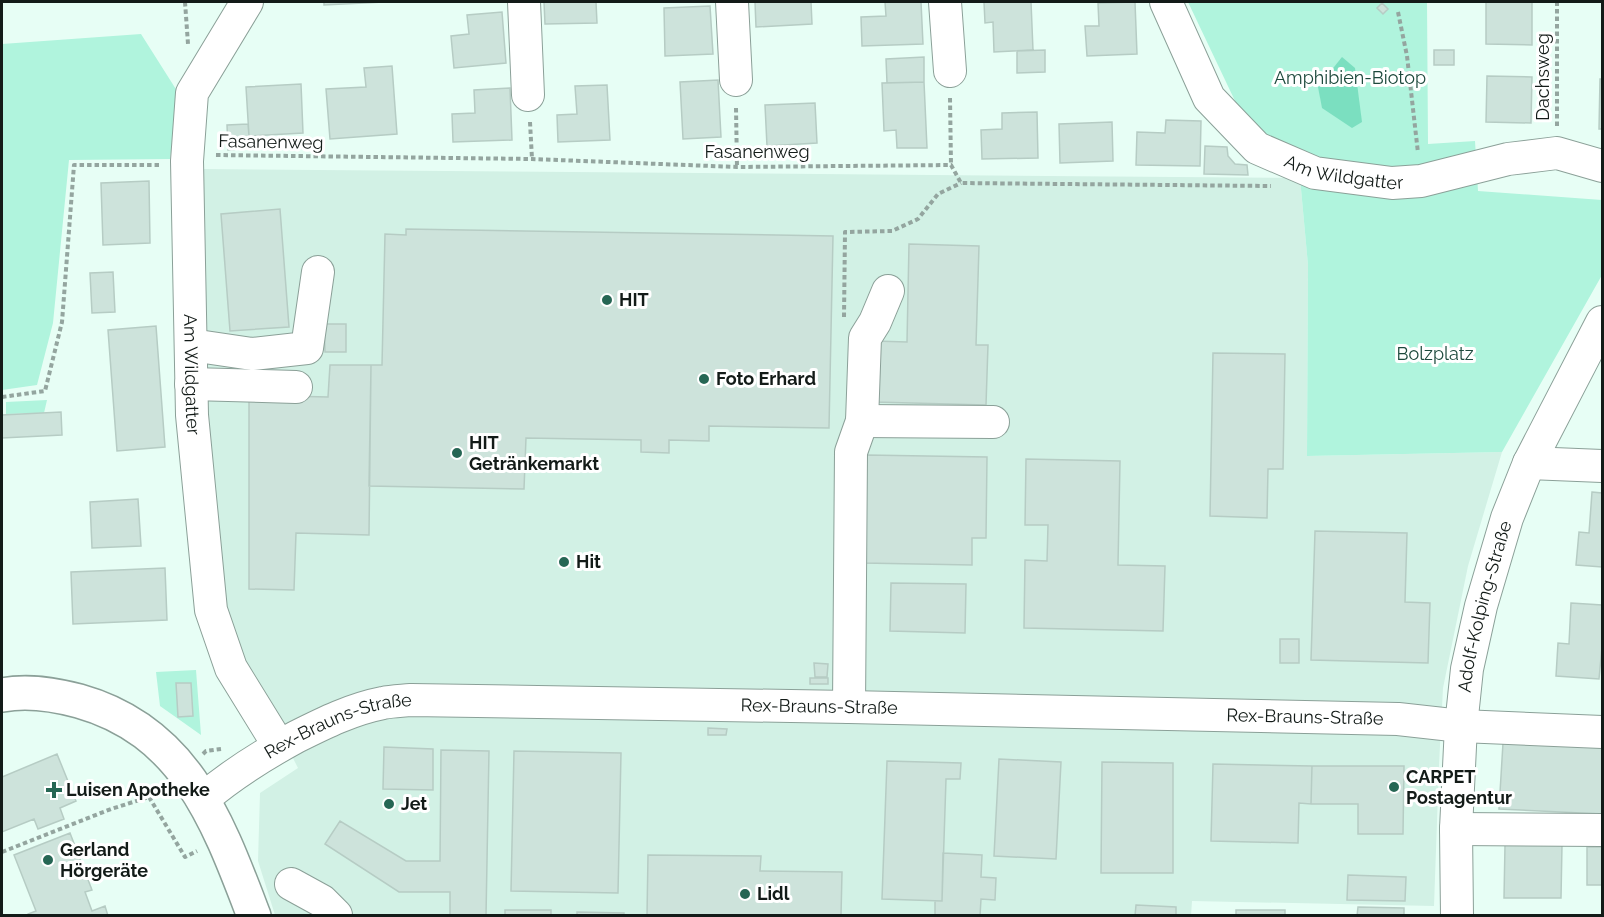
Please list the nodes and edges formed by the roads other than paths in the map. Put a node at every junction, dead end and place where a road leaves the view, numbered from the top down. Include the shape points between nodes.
1 (247, 2) edge
2 (524, 2) edge
3 (732, 2) edge
4 (945, 2) edge
5 (1166, 2) edge
6 (950, 71) road end
7 (736, 80) road end
8 (528, 95) road end
9 (1602, 166) edge
10 (318, 272) dead end
11 (888, 291) dead end
12 (1602, 322) edge
13 (190, 345) junction
14 (191, 384) junction
15 (296, 387) dead end
16 (861, 421) junction
17 (993, 422) dead end
18 (1529, 463) junction
19 (1602, 466) edge
20 (2, 695) edge
21 (849, 707) junction
22 (1461, 726) junction
23 (1602, 732) edge
24 (279, 747) junction
25 (203, 799) junction
26 (1456, 829) junction
27 (1602, 830) edge
28 (291, 884) dead end
29 (254, 915) edge
30 (334, 915) edge
31 (1457, 915) edge

1 - 13 street, Am Wildgatter via 192,93 187,161
2 - 8 street
3 - 7 street
4 - 6 street
5 - 9 street, Am Wildgatter via 1209,98 1257,148 1315,173 1392,183 1421,181 1508,159 1557,153
10 - 13 street via 307,348 252,354
11 - 16 street via 865,338
12 - 18 street, Adolf-Kolping-Straße
13 - 14 street, Am Wildgatter
14 - 15 street
14 - 24 street, Am Wildgatter via 211,610 231,668
16 - 17 street
16 - 21 street via 851,452
18 - 19 street
18 - 22 street, Adolf-Kolping-Straße via 1507,518 1481,606 1467,669
20 - 25 main road via 33,692 63,697 120,717 170,754
21 - 22 street, Rex-Brauns-Straße via 1398,719
21 - 24 street, Rex-Brauns-Straße via 385,702 319,725
22 - 23 street, Rex-Brauns-Straße
22 - 26 street, Adolf-Kolping-Straße
24 - 25 street, Rex-Brauns-Straße via 232,775
25 - 29 main road via 228,848
26 - 27 street
26 - 31 street, Adolf-Kolping-Straße
28 - 30 street via 322,901

